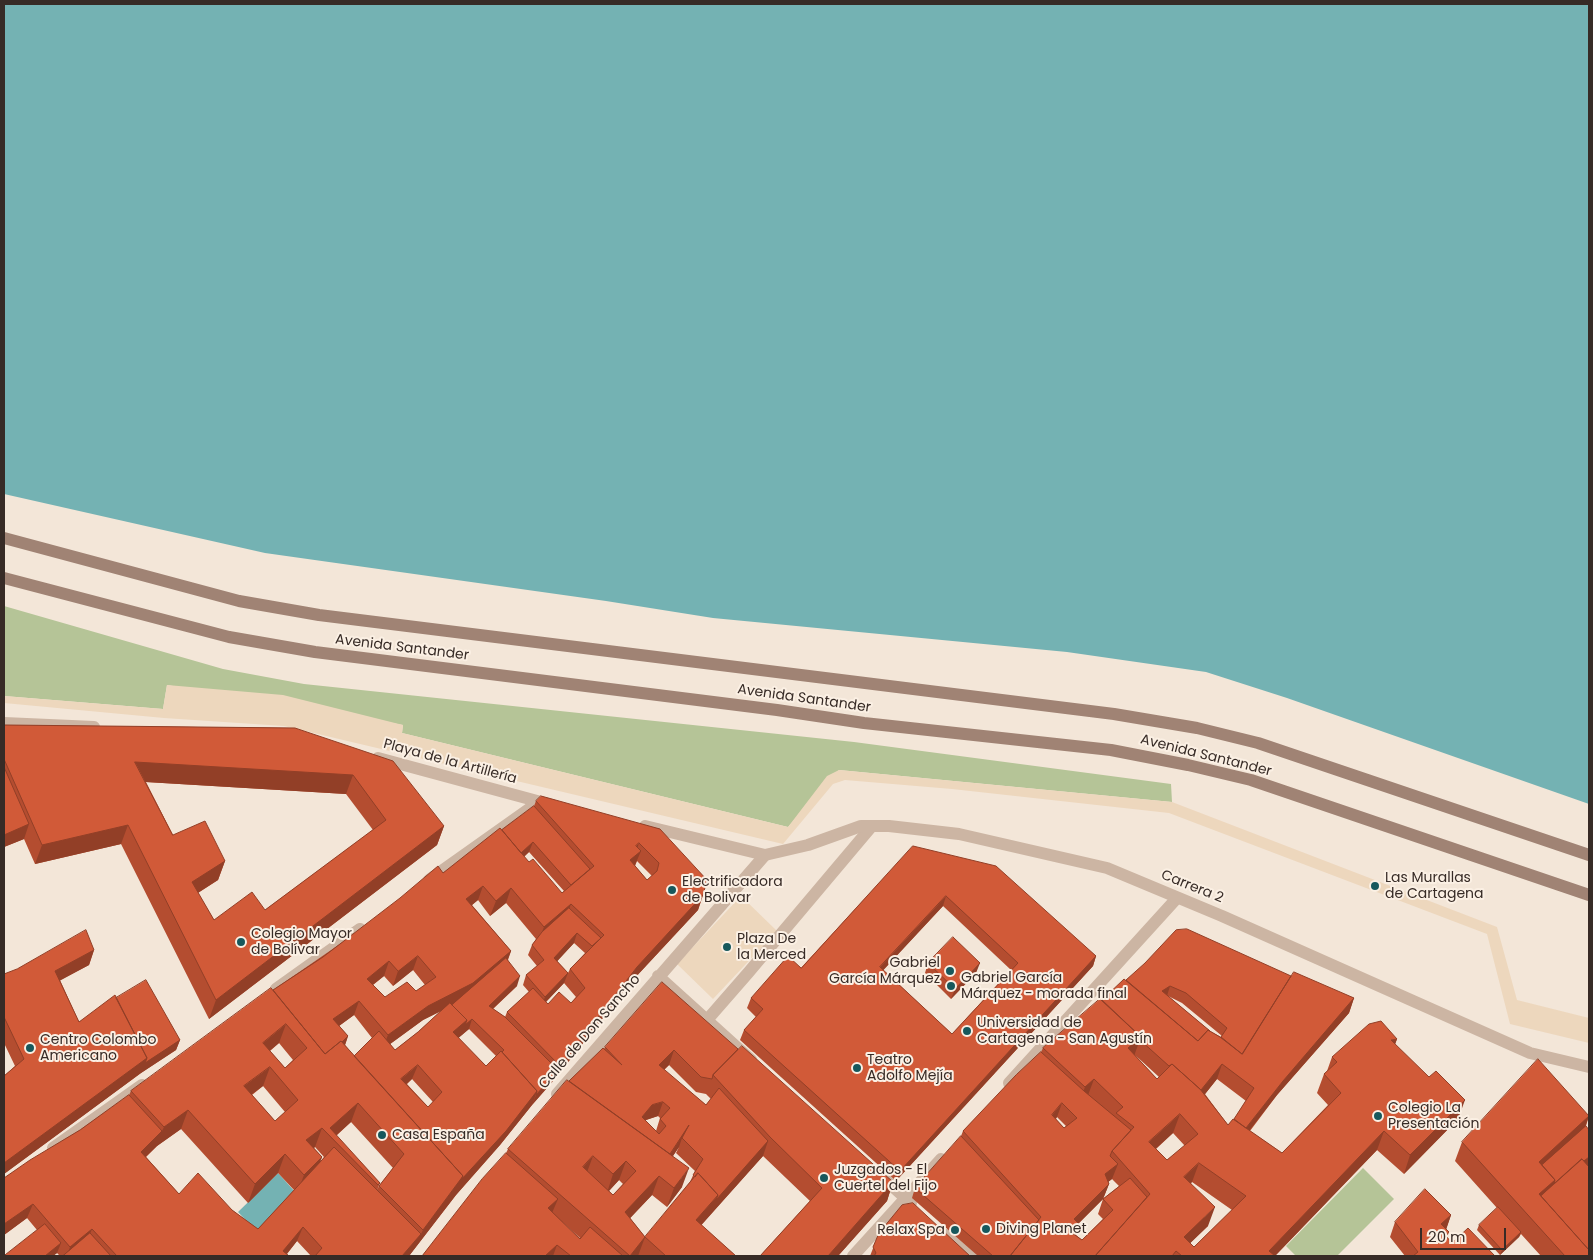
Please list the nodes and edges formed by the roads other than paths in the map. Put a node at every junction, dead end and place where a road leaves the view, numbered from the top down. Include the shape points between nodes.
1 (4, 538) edge
2 (4, 578) edge
3 (4, 723) edge
4 (110, 727) edge
5 (363, 755) edge
6 (539, 802) junction
7 (567, 808) edge
8 (633, 824) edge
9 (872, 826) junction
10 (765, 854) junction
11 (1589, 855) edge
12 (417, 888) edge
13 (1589, 895) edge
14 (1177, 898) junction
15 (368, 923) edge
16 (658, 976) junction
17 (263, 998) edge
18 (707, 1020) junction
19 (1530, 1053) junction
20 (758, 1066) edge
21 (1543, 1068) edge
22 (1588, 1068) edge
23 (150, 1079) edge
24 (998, 1096) edge
25 (548, 1104) edge
26 (952, 1147) edge
27 (44, 1154) edge
28 (869, 1165) edge
29 (906, 1198) junction
30 (920, 1211) edge
31 (934, 1224) edge
32 (854, 1256) edge
33 (971, 1256) edge

1 - 11 main road, Avenida Santander via 239,601 319,615 1114,714 1197,728 1258,743
2 - 13 main road, Avenida Santander via 229,636 315,652 864,723 1111,750 1188,765 1251,780
3 - 4 street
5 - 6 street, Playa de la Artillería
6 - 7 street, Playa de la Artillería
6 - 12 street
8 - 10 street
9 - 10 street, Carrera 2 via 861,826 808,845
9 - 14 street, Carrera 2 via 959,834 1107,868
9 - 18 street
10 - 16 street, Calle de Don Sancho
14 - 19 street, Carrera 2
14 - 24 street
15 - 17 street
16 - 18 street
16 - 25 street, Calle de Don Sancho
18 - 20 street
19 - 21 street
19 - 22 street, Carrera 2
23 - 27 street
26 - 29 street
28 - 29 street
29 - 30 street
29 - 32 street
31 - 33 street

